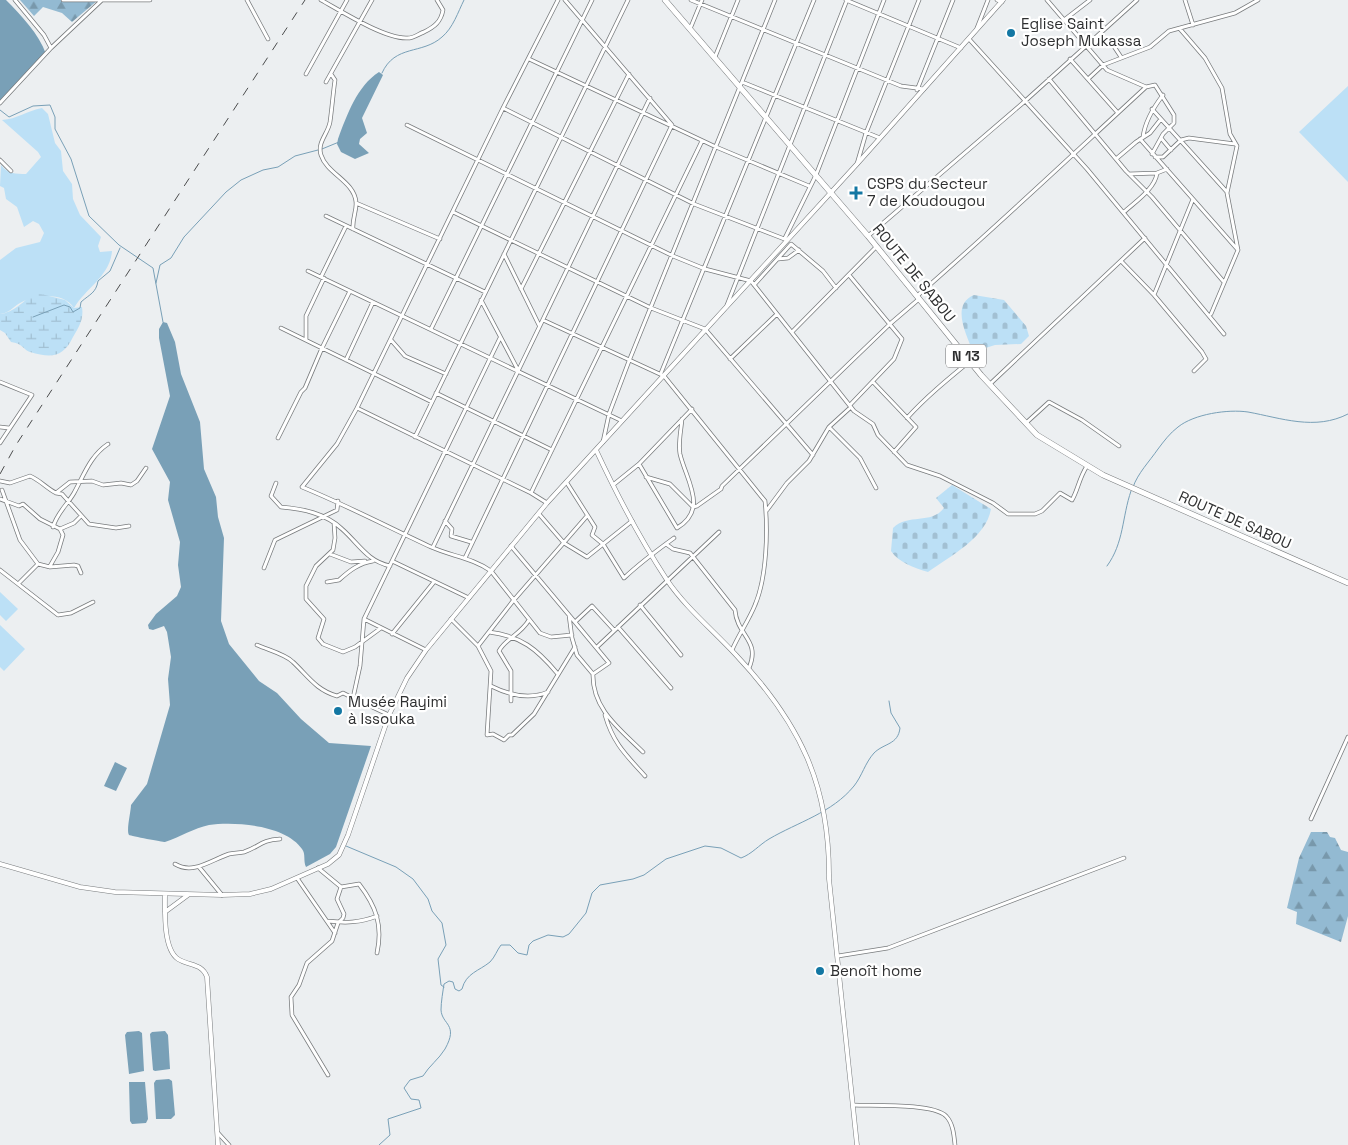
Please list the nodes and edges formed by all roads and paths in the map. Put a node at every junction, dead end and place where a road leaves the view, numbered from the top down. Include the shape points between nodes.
1 (15, 0) edge
2 (63, 0) edge
3 (150, 0) edge
4 (247, 0) edge
5 (320, 0) edge
6 (347, 0) edge
7 (372, 0) edge
8 (437, 0) edge
9 (558, 0) edge
10 (565, 0) edge
11 (592, 0) edge
12 (628, 0) edge
13 (691, 0) edge
14 (738, 0) edge
15 (775, 0) edge
16 (814, 0) edge
17 (846, 0) edge
18 (884, 0) edge
19 (919, 0) edge
20 (954, 0) edge
21 (988, 0) edge
22 (997, 0) edge
23 (1090, 0) edge
24 (1137, 0) edge
25 (1185, 0) edge
26 (1258, 0) edge
27 (101, 1) edge
28 (666, 1) edge
29 (1003, 1) edge
30 (1048, 1) edge
31 (701, 2) edge
32 (341, 11) junction
33 (878, 14) junction
34 (731, 16) junction
35 (583, 19) junction
36 (1064, 20) junction
37 (360, 21) junction
38 (909, 26) junction
39 (1193, 26) junction
40 (1180, 29) junction
41 (690, 30) junction
42 (763, 30) junction
43 (976, 31) junction
44 (939, 39) junction
45 (969, 39) junction
46 (1109, 39) dead end
47 (268, 40) dead end
48 (796, 43) junction
49 (604, 45) junction
50 (1085, 45) junction
51 (51, 48) junction
52 (961, 48) junction
53 (826, 55) junction
54 (715, 57) junction
55 (1121, 57) junction
56 (529, 59) junction
57 (1070, 59) junction
58 (1103, 65) junction
59 (856, 68) junction
60 (557, 72) junction
61 (306, 74) dead end
62 (331, 74) junction
63 (629, 74) junction
64 (1049, 78) junction
65 (1088, 79) junction
66 (887, 80) junction
67 (326, 82) dead end
68 (741, 84) junction
69 (585, 85) junction
70 (1146, 87) junction
71 (924, 89) junction
72 (917, 90) junction
73 (1163, 95) junction
74 (776, 96) junction
75 (650, 98) junction
76 (616, 99) junction
77 (1024, 102) junction
78 (0, 103) edge
79 (804, 107) junction
80 (503, 108) junction
81 (1152, 109) junction
82 (643, 112) junction
83 (1118, 113) junction
84 (766, 118) junction
85 (1161, 119) junction
86 (836, 120) junction
87 (532, 123) junction
88 (407, 125) dead end
89 (672, 125) junction
90 (1169, 127) junction
91 (866, 133) junction
92 (1095, 134) junction
93 (560, 137) junction
94 (880, 138) junction
95 (1161, 138) junction
96 (1141, 139) junction
97 (1181, 140) junction
98 (702, 141) junction
99 (789, 144) junction
100 (1236, 144) junction
101 (716, 147) junction
102 (1171, 150) junction
103 (590, 152) junction
104 (1074, 155) junction
105 (1153, 155) junction
106 (479, 158) junction
107 (1116, 159) junction
108 (0, 160) edge
109 (748, 162) junction
110 (857, 164) junction
111 (617, 166) junction
112 (1168, 168) junction
113 (11, 171) dead end
114 (507, 173) junction
115 (1157, 173) junction
116 (777, 174) junction
117 (1129, 174) junction
118 (816, 175) junction
119 (646, 180) junction
120 (809, 186) junction
121 (536, 187) junction
122 (830, 192) junction
123 (1146, 192) junction
124 (1227, 193) junction
125 (676, 195) junction
126 (1193, 199) junction
127 (565, 202) junction
128 (356, 203) junction
129 (694, 204) junction
130 (453, 212) junction
131 (1124, 212) junction
132 (326, 216) dead end
133 (593, 216) junction
134 (726, 216) junction
135 (346, 226) junction
136 (481, 226) junction
137 (757, 227) junction
138 (352, 228) junction
139 (1180, 229) junction
140 (622, 230) junction
141 (868, 236) junction
142 (1145, 238) junction
143 (440, 239) junction
144 (786, 239) junction
145 (510, 240) junction
146 (651, 245) junction
147 (876, 247) junction
148 (799, 250) junction
149 (1238, 250) junction
150 (504, 254) junction
151 (539, 254) junction
152 (673, 256) junction
153 (778, 259) junction
154 (1121, 261) junction
155 (1167, 262) junction
156 (428, 264) junction
157 (568, 268) junction
158 (705, 269) junction
159 (308, 270) dead end
160 (849, 275) junction
161 (322, 278) junction
162 (456, 278) junction
163 (737, 279) junction
164 (1224, 281) junction
165 (597, 282) junction
166 (752, 283) junction
167 (836, 288) junction
168 (521, 289) junction
169 (350, 291) junction
170 (485, 292) junction
171 (1154, 295) junction
172 (627, 296) junction
173 (918, 298) junction
174 (481, 300) junction
175 (373, 302) junction
176 (651, 308) junction
177 (726, 308) junction
178 (777, 314) junction
179 (1210, 315) junction
180 (402, 316) junction
181 (543, 320) junction
182 (684, 321) junction
183 (891, 323) junction
184 (540, 326) junction
185 (282, 328) dead end
186 (430, 329) junction
187 (705, 330) junction
188 (792, 332) junction
189 (572, 334) junction
190 (1224, 334) dead end
191 (500, 338) junction
192 (306, 340) junction
193 (390, 340) junction
194 (460, 344) junction
195 (322, 348) junction
196 (602, 348) junction
197 (490, 358) junction
198 (730, 359) junction
199 (346, 360) junction
200 (971, 360) junction
201 (629, 361) junction
202 (518, 371) junction
203 (1194, 371) dead end
204 (374, 373) junction
205 (446, 374) junction
206 (663, 375) junction
207 (832, 381) junction
208 (0, 382) edge
209 (874, 382) junction
210 (990, 384) junction
211 (547, 385) junction
212 (436, 393) junction
213 (577, 399) junction
214 (432, 402) junction
215 (851, 406) junction
216 (357, 408) junction
217 (466, 408) junction
218 (692, 409) junction
219 (609, 414) junction
220 (907, 418) junction
221 (682, 419) junction
222 (494, 421) junction
223 (622, 421) junction
224 (1025, 424) junction
225 (786, 425) junction
226 (0, 426) edge
227 (829, 427) junction
228 (10, 428) junction
229 (523, 435) junction
230 (415, 437) junction
231 (278, 438) dead end
232 (0, 443) edge
233 (108, 444) dead end
234 (602, 444) junction
235 (1119, 446) dead end
236 (552, 450) junction
237 (596, 450) junction
238 (445, 451) junction
239 (894, 452) junction
240 (813, 455) junction
241 (473, 464) junction
242 (638, 464) junction
243 (1087, 466) junction
244 (146, 468) dead end
245 (740, 469) junction
246 (646, 477) junction
247 (502, 479) junction
248 (0, 481) edge
249 (78, 482) junction
250 (567, 483) junction
251 (276, 484) dead end
252 (613, 485) junction
253 (876, 488) dead end
254 (2, 490) dead end
255 (56, 493) junction
256 (531, 493) junction
257 (0, 499) edge
258 (6, 500) junction
259 (67, 501) junction
260 (338, 501) junction
261 (548, 504) junction
262 (693, 507) junction
263 (766, 511) junction
264 (539, 514) junction
265 (81, 516) junction
266 (324, 516) junction
267 (587, 516) junction
268 (445, 521) junction
269 (632, 521) junction
270 (334, 523) junction
271 (130, 526) dead end
272 (53, 527) junction
273 (60, 529) junction
274 (720, 532) dead end
275 (406, 534) junction
276 (674, 538) dead end
277 (471, 542) junction
278 (564, 543) junction
279 (604, 544) junction
280 (666, 544) junction
281 (511, 546) junction
282 (433, 547) junction
283 (330, 553) junction
284 (651, 554) junction
285 (693, 556) junction
286 (465, 558) junction
287 (373, 561) junction
288 (38, 564) junction
289 (391, 564) junction
290 (50, 566) junction
291 (264, 568) dead end
292 (0, 570) edge
293 (491, 571) junction
294 (81, 572) dead end
295 (535, 576) junction
296 (667, 580) junction
297 (327, 582) dead end
298 (434, 582) junction
299 (1348, 583) edge
300 (18, 584) junction
301 (469, 598) junction
302 (513, 601) junction
303 (93, 602) dead end
304 (640, 605) junction
305 (569, 615) junction
306 (451, 619) junction
307 (364, 620) junction
308 (529, 620) junction
309 (575, 622) junction
310 (618, 627) junction
311 (381, 628) junction
312 (614, 630) junction
313 (742, 631) junction
314 (489, 632) junction
315 (392, 634) junction
316 (572, 635) junction
317 (515, 637) junction
318 (363, 641) junction
319 (257, 645) dead end
320 (478, 646) junction
321 (575, 647) junction
322 (597, 647) junction
323 (426, 650) junction
324 (732, 650) junction
325 (681, 654) dead end
326 (748, 668) junction
327 (557, 673) junction
328 (593, 674) junction
329 (491, 686) junction
330 (671, 688) dead end
331 (550, 690) junction
332 (512, 694) junction
333 (353, 698) junction
334 (511, 701) dead end
335 (605, 714) junction
336 (389, 715) junction
337 (1348, 737) edge
338 (644, 752) dead end
339 (645, 776) dead end
340 (1311, 819) dead end
341 (280, 838) dead end
342 (1124, 858) dead end
343 (0, 864) edge
344 (174, 864) dead end
345 (198, 867) junction
346 (318, 868) junction
347 (297, 878) junction
348 (341, 887) junction
349 (165, 894) junction
350 (188, 895) junction
351 (222, 896) junction
352 (165, 912) junction
353 (377, 916) junction
354 (327, 921) junction
355 (338, 922) junction
356 (335, 934) junction
357 (377, 952) dead end
358 (838, 956) junction
359 (328, 1075) dead end
360 (853, 1105) junction
361 (218, 1133) junction
362 (218, 1145) edge
363 (228, 1145) edge
364 (857, 1145) edge
365 (955, 1145) edge

1 - 51 street
2 - 27 street
3 - 27 street
4 - 47 street
5 - 32 street
6 - 32 street
7 - 37 street
8 - 37 street via 443,10 438,22 412,38 394,36
9 - 56 street
10 - 35 street
11 - 35 street
12 - 49 street
13 - 31 street
14 - 34 street
15 - 42 street
16 - 48 street
17 - 33 street
17 - 53 street
18 - 33 street
19 - 38 street
20 - 44 street
21 - 43 street
22 - 29 street
23 - 36 street
24 - 50 street
25 - 39 street
26 - 39 street via 1235,13
27 - 51 street
28 - 41 main road, ROUTE DE SABOU / N 13
29 - 43 street
30 - 36 street
31 - 34 street
31 - 41 street
32 - 37 street
32 - 61 street
33 - 38 street
33 - 59 street
34 - 42 street
34 - 54 street
35 - 49 street
35 - 60 street
36 - 50 street
37 - 62 street
38 - 44 street
38 - 66 street
39 - 40 street
40 - 55 street via 1169,31 1150,47
40 - 100 street via 1205,58 1222,88 1230,134
41 - 54 main road, ROUTE DE SABOU / N 13
42 - 48 street
42 - 68 street
43 - 45 street
44 - 52 street
44 - 72 street
45 - 52 street
45 - 77 street
46 - 55 street
48 - 53 street
48 - 74 street
49 - 63 street
49 - 69 street
50 - 57 street
50 - 58 street
51 - 78 street
52 - 71 street
53 - 59 street
53 - 79 street
54 - 68 main road, ROUTE DE SABOU / N 13
55 - 58 street
56 - 60 street
56 - 80 street
57 - 64 street
57 - 65 street
58 - 65 street
58 - 70 street via 1107,70
59 - 66 street
59 - 86 street
60 - 69 street
60 - 87 street
62 - 67 street
62 - 128 street via 335,80 330,125 320,149 324,162 347,184
63 - 75 street
63 - 76 street
64 - 77 street
64 - 92 street
65 - 83 street
66 - 72 street
66 - 91 street
68 - 74 street
68 - 84 main road, ROUTE DE SABOU / N 13
68 - 101 street
69 - 76 street
69 - 93 street
70 - 73 street via 1154,85
70 - 83 street
71 - 72 street
71 - 94 street
73 - 81 street
73 - 90 street via 1174,115 1174,123
74 - 79 street
74 - 84 street
75 - 82 street
75 - 89 street
76 - 82 street
76 - 103 street
77 - 104 street
77 - 141 street
79 - 86 street
79 - 99 street
80 - 87 street
80 - 106 street
81 - 85 street
81 - 96 street
82 - 89 street
82 - 111 street
83 - 92 street
84 - 99 main road, ROUTE DE SABOU / N 13
84 - 109 street
85 - 90 street
85 - 96 street
86 - 91 street
86 - 118 street
87 - 93 street
87 - 114 street
88 - 106 street
89 - 98 street
89 - 119 street
90 - 95 street
90 - 97 street
91 - 94 street
91 - 110 street
92 - 104 street
92 - 107 street
93 - 103 street
93 - 121 street
94 - 110 street
95 - 102 street
95 - 105 street
96 - 105 street
96 - 107 street
97 - 100 street via 1189,138
97 - 102 street
97 - 124 street
98 - 101 street
98 - 125 street
99 - 116 street
99 - 118 main road, ROUTE DE SABOU / N 13
100 - 124 street
101 - 109 street
101 - 129 street
102 - 105 street via 1163,157
103 - 111 street
103 - 127 street
104 - 131 street
104 - 173 street
105 - 112 street
106 - 114 street
106 - 130 street
107 - 117 street
108 - 113 street
109 - 116 street
109 - 134 street
110 - 122 street
111 - 119 street
111 - 133 street
112 - 115 street
112 - 126 street
114 - 121 street
114 - 136 street
115 - 117 street
115 - 123 street
116 - 120 street
116 - 137 street
117 - 123 street
118 - 120 street
118 - 122 main road, ROUTE DE SABOU / N 13
119 - 125 street
119 - 140 street
120 - 144 street
121 - 127 street
121 - 145 street
122 - 141 main road, ROUTE DE SABOU / N 13
122 - 144 street
123 - 131 street
123 - 139 street
124 - 149 street
125 - 129 street
125 - 146 street
126 - 139 street
126 - 149 street
127 - 133 street
127 - 151 street
128 - 138 street
128 - 143 street
129 - 134 street
129 - 152 street
130 - 136 street
130 - 143 street
131 - 142 street
132 - 135 street
133 - 140 street
133 - 157 street
134 - 137 street
134 - 158 street
135 - 138 street
135 - 161 street
136 - 145 street
136 - 162 street
137 - 144 street
137 - 163 street
138 - 156 street
139 - 155 street
139 - 164 street
140 - 146 street
140 - 165 street
141 - 147 main road, ROUTE DE SABOU / N 13
142 - 154 street
142 - 155 street
143 - 156 street
144 - 166 street
145 - 150 street
145 - 151 street
146 - 152 street
146 - 172 street
147 - 160 street
147 - 173 main road, ROUTE DE SABOU / N 13
148 - 153 street via 788,258
148 - 153 street via 792,244
148 - 167 street
149 - 164 street
150 - 168 street
150 - 170 street
151 - 157 street
151 - 168 street
152 - 158 street
152 - 176 street
153 - 166 street
154 - 171 street
154 - 210 street
155 - 171 street
155 - 179 street
156 - 162 street
156 - 180 street
157 - 165 street
157 - 181 street
158 - 163 street
158 - 182 street
159 - 161 street
160 - 167 street
160 - 183 street
161 - 169 street
161 - 192 street via 306,316
162 - 170 street
162 - 186 street
163 - 166 street
163 - 177 street
164 - 179 street
165 - 172 street
165 - 189 street
166 - 177 street
166 - 178 street
167 - 188 street
168 - 184 street
169 - 175 street
169 - 195 street
170 - 174 street
171 - 203 street via 1206,359
172 - 176 street
172 - 196 street
173 - 183 street
173 - 200 main road, ROUTE DE SABOU / N 13
174 - 191 street
174 - 194 street
175 - 180 street
175 - 199 street
176 - 182 street
176 - 201 street
177 - 187 street
178 - 188 street
178 - 198 street
179 - 190 street
180 - 186 street
180 - 193 street
181 - 184 street
181 - 189 street
182 - 187 street
182 - 206 street
183 - 207 street
183 - 209 street via 902,339 894,359
184 - 202 street
185 - 192 street
186 - 194 street
187 - 198 street
187 - 206 street
188 - 207 street
189 - 196 street
189 - 211 street
191 - 197 street
191 - 202 street
192 - 195 street
193 - 204 street
193 - 205 street via 405,356
194 - 197 street
194 - 205 street
195 - 199 street
195 - 231 street via 306,388
196 - 201 street
196 - 213 street
197 - 202 street
197 - 217 street
198 - 225 street
199 - 204 street
200 - 210 main road, ROUTE DE SABOU / N 13
200 - 220 street via 949,376
201 - 206 street
201 - 219 street
202 - 211 street
202 - 222 street
204 - 214 street
204 - 216 street
205 - 212 street
206 - 218 street
206 - 223 street
207 - 215 street
207 - 225 street
208 - 228 street via 32,395
209 - 215 street
209 - 220 street
210 - 224 main road, ROUTE DE SABOU / N 13
211 - 213 street
211 - 229 street
212 - 214 street
212 - 217 street
213 - 219 street
213 - 236 street
214 - 230 street
215 - 227 street
215 - 239 street via 873,424 878,435
216 - 230 street
216 - 260 street via 337,444 302,487
217 - 222 street
217 - 238 street
218 - 221 street
218 - 245 street
219 - 223 street
219 - 234 street
220 - 239 street via 916,427
221 - 242 street
221 - 262 street via 680,454 693,487
222 - 229 street
222 - 241 street
223 - 234 street
224 - 235 street via 1049,402
224 - 243 main road, ROUTE DE SABOU / N 13
225 - 240 street
225 - 245 street
226 - 228 street
227 - 240 street
227 - 253 street via 860,458
228 - 232 street
229 - 236 street
229 - 247 street
230 - 238 street
233 - 249 street via 93,457
234 - 237 street
236 - 256 street
237 - 250 street
237 - 252 street
238 - 241 street
238 - 275 street
239 - 243 street via 907,465 940,476 1008,514 1024,516 1042,511 1060,493 1072,500
240 - 263 street
241 - 247 street
241 - 268 street
242 - 246 street
242 - 252 street
243 - 299 main road, ROUTE DE SABOU / N 13
244 - 249 street via 131,485
245 - 262 street via 716,493
245 - 263 street via 765,500
246 - 262 street via 670,484
246 - 262 street via 677,528 690,516
247 - 256 street
247 - 277 street
248 - 255 street via 10,483 30,476
249 - 255 street via 70,482
249 - 259 street
250 - 261 street
250 - 267 street
251 - 266 street via 271,496 281,507
252 - 269 street
254 - 258 street
255 - 259 street via 62,494
256 - 261 street
257 - 258 street
258 - 272 street via 19,506 23,504
258 - 288 street via 20,540
259 - 265 street
259 - 272 street via 56,516
260 - 266 street via 337,510
260 - 275 street
261 - 264 street
263 - 313 street via 761,586
264 - 278 street
264 - 281 street
265 - 271 street via 89,524 116,528
265 - 273 street
266 - 270 street
266 - 291 street via 274,540
267 - 278 street
267 - 279 street via 595,527 592,535
268 - 277 street via 452,529 451,536
268 - 282 street
269 - 279 street
269 - 284 street
270 - 283 street via 335,538
270 - 287 street via 364,548
272 - 273 street
273 - 290 street via 63,535 61,545
274 - 285 street
275 - 282 street
275 - 289 street
276 - 280 street
277 - 286 street
278 - 279 street via 587,557
278 - 295 street
279 - 284 street via 624,578
280 - 284 street
280 - 285 street
281 - 293 street
281 - 295 street
282 - 286 street
283 - 287 street via 351,562
283 - 318 street via 316,566 306,586 306,599 324,619 318,638 323,644 342,652
284 - 296 street
285 - 296 street
285 - 313 street via 734,610
286 - 293 street
287 - 289 street
287 - 297 street via 358,565 339,580
288 - 290 street
288 - 300 street
289 - 298 street
289 - 307 street
290 - 294 street via 74,565
292 - 300 street
293 - 301 street
293 - 302 street
295 - 302 street
295 - 305 street
296 - 304 street
296 - 324 street
298 - 301 street
298 - 315 street
300 - 303 street via 58,615 71,613
301 - 306 street
302 - 308 street
302 - 314 street
304 - 310 street
304 - 325 street
305 - 309 street
305 - 316 street
306 - 320 street
306 - 323 street
307 - 311 street
307 - 318 street
308 - 316 street via 540,634 551,637
308 - 317 street
309 - 312 street via 592,606
309 - 322 street
310 - 312 street
310 - 330 street
311 - 315 street
311 - 318 street
312 - 322 street
313 - 324 street
313 - 326 street via 754,656
314 - 317 street
314 - 320 street
315 - 323 street
316 - 321 street
317 - 327 street via 543,656
317 - 332 street via 499,651 511,671
318 - 333 street
319 - 333 street via 292,661 323,692 337,696 343,692
320 - 329 street via 491,672
321 - 327 street
321 - 328 street
322 - 328 street via 609,663
323 - 336 street via 407,678
324 - 326 street
326 - 358 street via 807,753 815,776 825,816
327 - 331 street
328 - 335 street via 592,687
329 - 331 street via 487,735 493,734 504,740 534,714
329 - 332 street
331 - 332 street via 529,698
332 - 334 street
333 - 336 street
335 - 338 street
335 - 339 street via 610,734
336 - 346 street via 342,850
337 - 340 street
341 - 345 street via 266,840 245,852 229,854
342 - 358 street via 888,948
343 - 349 street via 80,887
344 - 345 street via 182,869
345 - 351 street
346 - 347 street
346 - 348 street
347 - 351 street via 263,891
347 - 354 street
348 - 353 street via 359,884 371,899
348 - 355 street via 336,899 344,914
349 - 350 street
349 - 352 street
350 - 351 street
350 - 352 street
352 - 361 street via 174,956 199,966 208,977
353 - 355 street via 362,922
353 - 357 street via 381,935
354 - 355 street
354 - 356 street
355 - 356 street
356 - 359 street via 327,947 307,963 290,1003 292,1014
358 - 360 street
360 - 364 street
360 - 365 street via 926,1108 945,1116 954,1130
361 - 362 street
361 - 363 street

